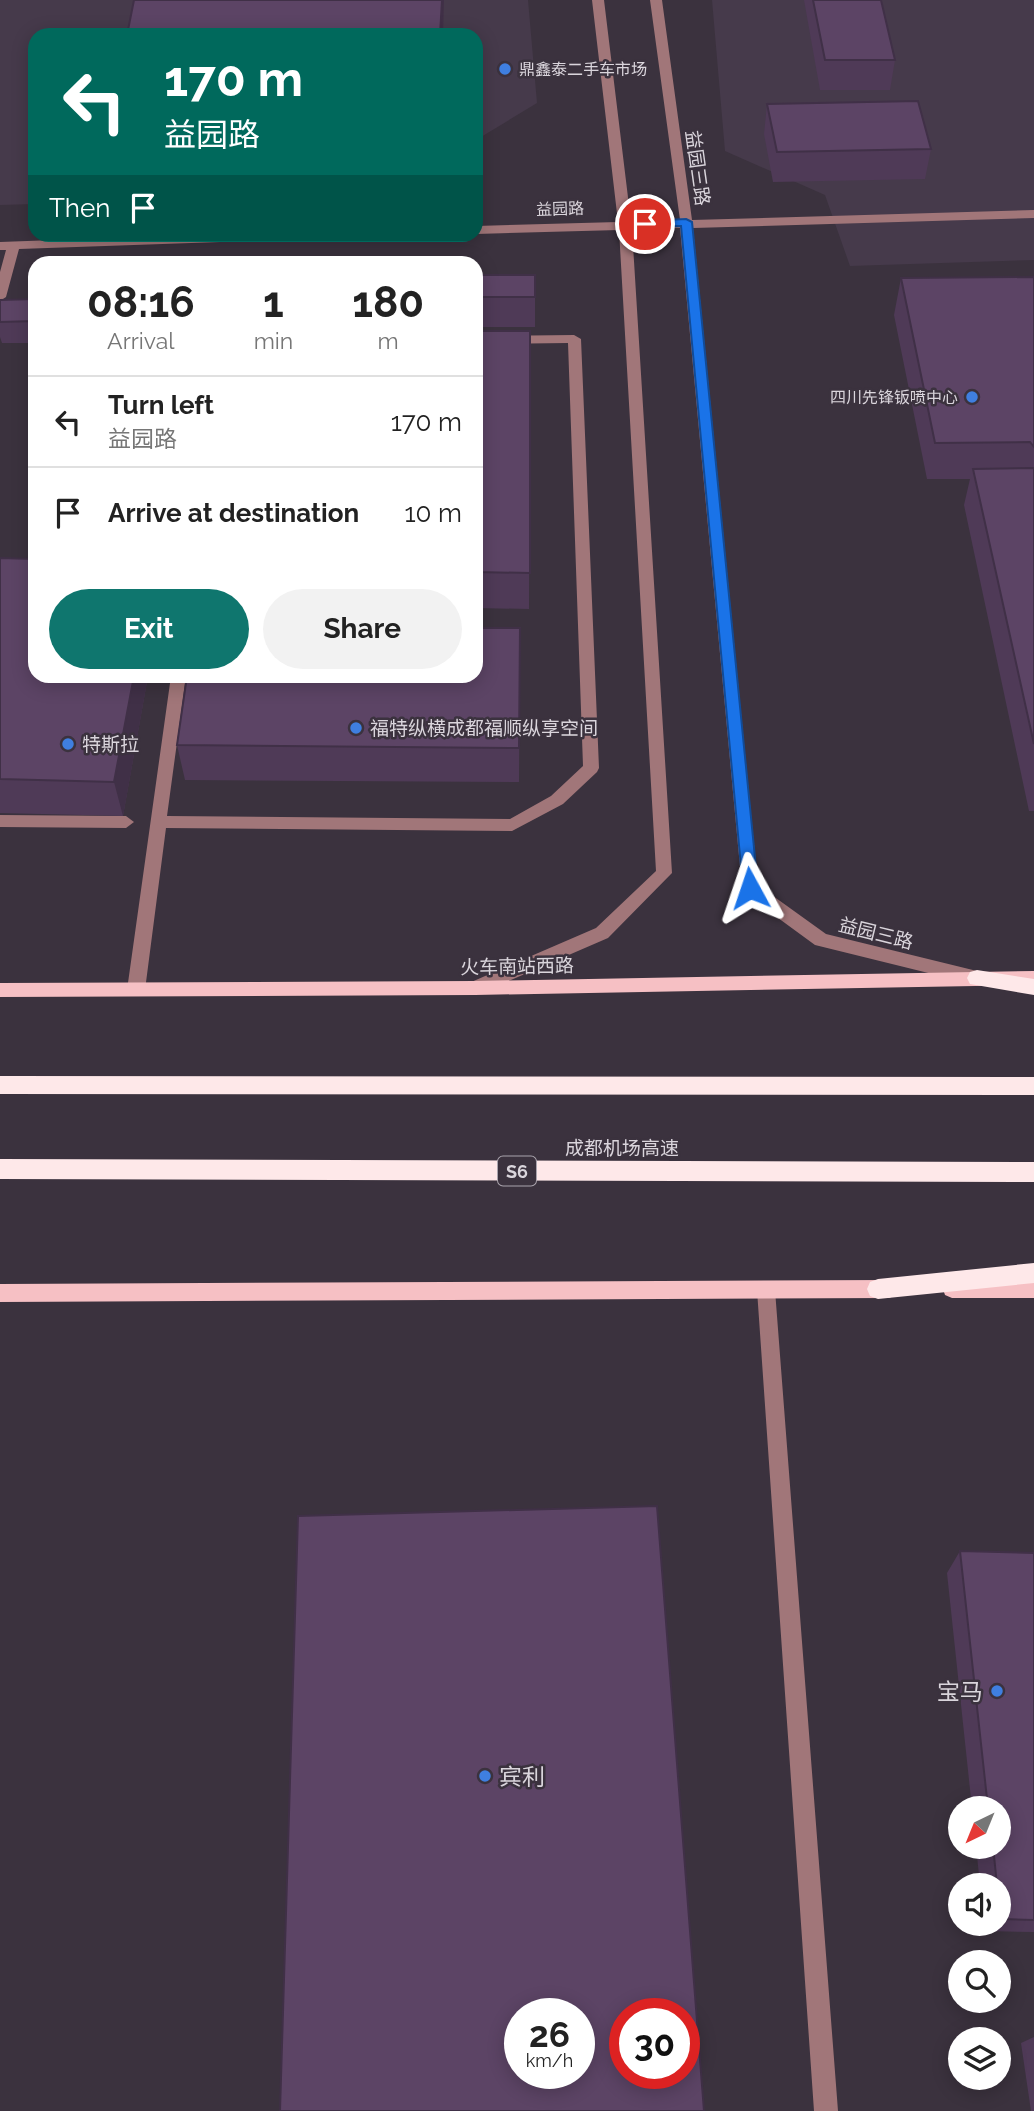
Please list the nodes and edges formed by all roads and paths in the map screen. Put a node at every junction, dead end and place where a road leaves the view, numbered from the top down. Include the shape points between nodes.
1 (598, 0) edge
2 (656, 0) edge
3 (1034, 214) edge
4 (686, 222) junction
5 (625, 225) junction
6 (483, 230) edge
7 (118, 242) edge
8 (7, 246) edge
9 (0, 297) edge
10 (483, 340) edge
11 (177, 683) edge
12 (0, 821) edge
13 (126, 822) dead end
14 (159, 822) junction
15 (977, 978) junction
16 (1034, 978) edge
17 (1034, 987) edge
18 (475, 988) junction
19 (0, 990) edge
20 (136, 990) junction
21 (0, 1085) edge
22 (1034, 1086) edge
23 (0, 1169) edge
24 (1034, 1172) edge
25 (1034, 1273) edge
26 (878, 1289) junction
27 (1034, 1289) edge
28 (766, 1290) junction
29 (0, 1293) edge
30 (826, 2111) edge

1 - 5 street
2 - 4 street, 益园三路
3 - 4 street, 益园路
4 - 5 street, 益园路
4 - 15 street, 益园三路 via 750,888 821,940
5 - 6 street, 益园路
5 - 18 street via 664,873 602,933
7 - 8 street
8 - 9 street
10 - 14 street via 575,339 592,768 557,800 512,825
11 - 14 street
12 - 13 street
14 - 20 street
15 - 16 main road, 火车南站西路
15 - 17 highway
15 - 18 main road, 火车南站西路
18 - 20 main road, 火车南站西路
19 - 20 main road, 火车南站西路
21 - 22 highway
23 - 24 highway, 成都机场高速 / S6
25 - 26 highway
26 - 27 main road
26 - 28 main road
28 - 29 main road
28 - 30 street

